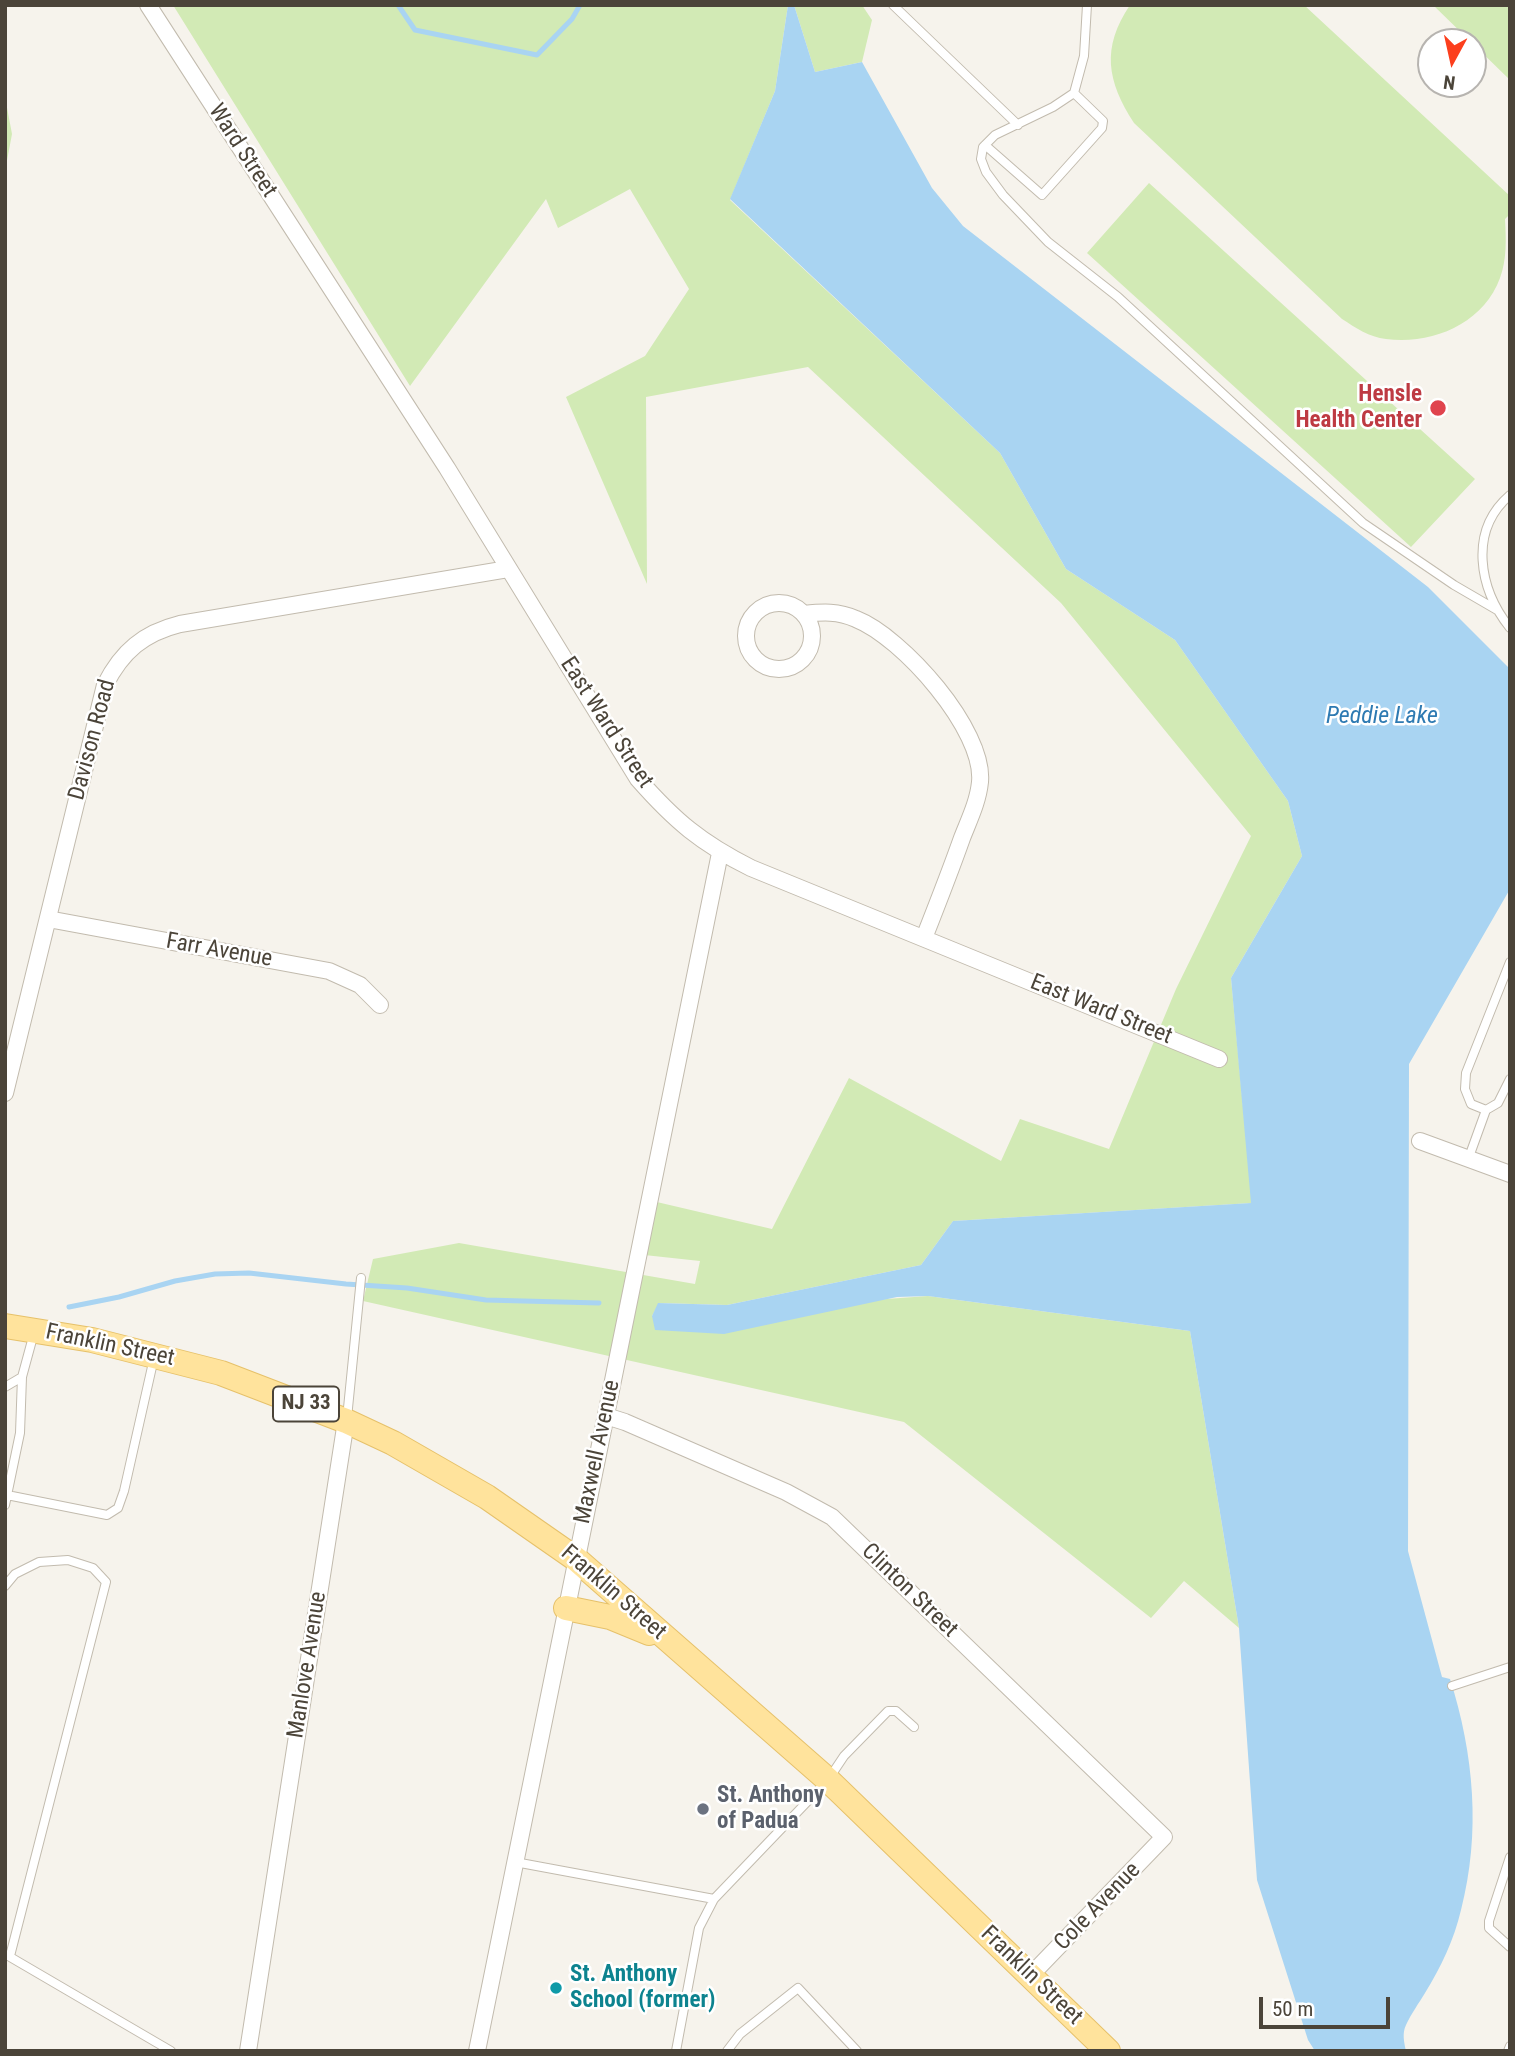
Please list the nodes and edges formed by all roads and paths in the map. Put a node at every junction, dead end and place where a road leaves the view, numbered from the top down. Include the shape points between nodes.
1 (148, 5) edge
2 (892, 5) edge
3 (1087, 5) edge
4 (1074, 93) junction
5 (1018, 125) junction
6 (985, 145) junction
7 (335, 296) joint
8 (1510, 495) edge
9 (508, 569) junction
10 (1497, 610) junction
11 (804, 614) junction
12 (1510, 628) edge
13 (720, 853) junction
14 (48, 919) junction
15 (923, 938) junction
16 (1510, 962) edge
17 (380, 1005) dead end
18 (1219, 1059) dead end
19 (1510, 1079) edge
20 (5, 1093) edge
21 (1486, 1110) junction
22 (1420, 1141) dead end
23 (1469, 1157) junction
24 (1510, 1174) edge
25 (361, 1278) dead end
26 (5, 1326) edge
27 (34, 1330) junction
28 (154, 1355) junction
29 (22, 1377) junction
30 (5, 1387) edge
31 (606, 1416) junction
32 (346, 1421) junction
33 (7, 1495) junction
34 (5, 1505) edge
35 (576, 1559) junction
36 (5, 1586) edge
37 (566, 1608) junction
38 (669, 1641) junction
39 (1510, 1667) edge
40 (1452, 1686) dead end
41 (914, 1727) dead end
42 (828, 1780) junction
43 (1164, 1836) joint
44 (1510, 1857) edge
45 (516, 1862) junction
46 (714, 1899) junction
47 (1510, 1947) edge
48 (8, 1955) edge
49 (1030, 1976) junction
50 (678, 2050) edge
51 (171, 2051) edge
52 (248, 2051) edge
53 (477, 2051) edge
54 (727, 2051) edge
55 (857, 2051) edge
56 (1108, 2051) edge

1 - 7 street, Ward Street
2 - 5 lane
3 - 4 lane via 1084,56
4 - 5 lane
4 - 6 lane via 1102,121 1102,128 1042,195
5 - 6 lane
6 - 10 lane via 981,159 986,172 1048,242 1118,297 1363,523
7 - 9 street, East Ward Street
8 - 10 lane via 1495,510 1484,545 1486,581
9 - 13 street, East Ward Street via 638,779 666,812
9 - 14 street, Davison Road via 180,624 144,637 121,658 105,685
10 - 12 lane
11 - 11 street via 796,607 774,604 755,613 746,631 755,660 783,669 802,660 811,642
11 - 15 street via 830,611 855,618 897,643 968,731 980,780 978,792
13 - 15 street, East Ward Street
13 - 31 street, Maxwell Avenue
14 - 17 street, Farr Avenue via 329,971 360,985
14 - 20 street, Davison Road
15 - 18 street, East Ward Street
16 - 21 lane via 1466,1073 1465,1089 1471,1104
19 - 21 lane via 1499,1103
21 - 23 lane
22 - 23 street
23 - 24 street
25 - 32 lane, Manlove Avenue
26 - 27 main road, Franklin Street / NJ 33
27 - 28 main road, Franklin Street / NJ 33
27 - 29 lane
28 - 32 main road, Franklin Street / NJ 33 via 221,1373
28 - 33 lane via 118,1508 107,1515
29 - 30 lane
29 - 33 lane via 20,1433
31 - 35 street, Maxwell Avenue
31 - 43 street, Clinton Street via 786,1492 832,1517
32 - 35 main road, Franklin Street / NJ 33 via 487,1497
32 - 52 street, Manlove Avenue
33 - 34 lane
35 - 37 street, Maxwell Avenue
35 - 38 main road, Franklin Street / NJ 33
36 - 48 lane via 15,1574 39,1562 68,1560 93,1568 106,1582
37 - 38 main road via 610,1616
37 - 45 street, Maxwell Avenue
38 - 42 main road, Franklin Street / NJ 33
39 - 40 lane
41 - 42 lane via 897,1711 888,1711
42 - 46 lane
42 - 49 main road, Franklin Street / NJ 33
43 - 49 street, Cole Avenue
44 - 47 lane via 1489,1921 1489,1928
45 - 46 lane
45 - 53 street, Maxwell Avenue
46 - 50 lane via 699,1928
48 - 51 lane
49 - 56 main road, Franklin Street / NJ 33
54 - 55 lane via 740,2034 798,1987

